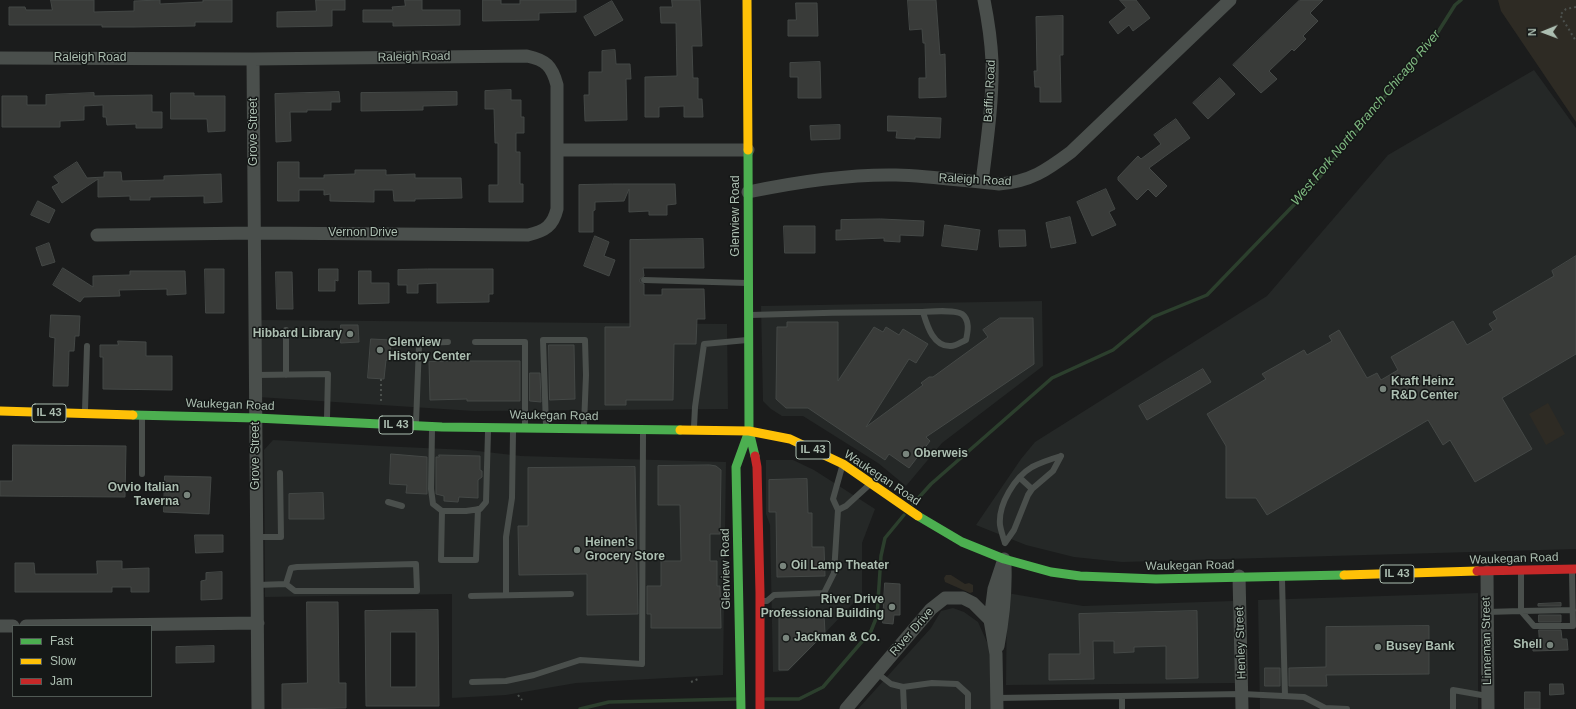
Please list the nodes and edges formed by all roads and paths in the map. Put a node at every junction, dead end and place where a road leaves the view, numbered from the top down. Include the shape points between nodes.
1 (747, 0) edge
2 (984, 0) edge
3 (1230, 0) edge
4 (1576, 7) edge
5 (1576, 42) edge
6 (0, 58) edge
7 (253, 59) junction
8 (557, 150) junction
9 (748, 150) junction
10 (982, 182) junction
11 (748, 192) junction
12 (255, 232) junction
13 (97, 235) dead end
14 (644, 280) dead end
15 (748, 283) junction
16 (923, 312) junction
17 (748, 315) junction
18 (286, 330) dead end
19 (749, 340) junction
20 (448, 342) dead end
21 (475, 342) dead end
22 (86, 346) dead end
23 (256, 375) junction
24 (286, 375) junction
25 (381, 379) dead end
26 (381, 401) dead end
27 (0, 411) edge
28 (85, 414) junction
29 (142, 415) junction
30 (256, 418) junction
31 (327, 422) junction
32 (416, 426) junction
33 (432, 427) junction
34 (488, 428) junction
35 (514, 428) junction
36 (525, 428) junction
37 (546, 428) junction
38 (584, 429) junction
39 (643, 430) junction
40 (694, 430) junction
41 (749, 432) junction
42 (843, 464) junction
43 (280, 473) dead end
44 (142, 474) dead end
45 (1020, 478) junction
46 (871, 483) junction
47 (1032, 489) junction
48 (388, 502) dead end
49 (402, 506) dead end
50 (478, 509) junction
51 (838, 510) junction
52 (442, 511) junction
53 (257, 537) junction
54 (1004, 559) junction
55 (1574, 569) edge
56 (1521, 571) junction
57 (1486, 572) junction
58 (1239, 576) junction
59 (1282, 576) junction
60 (286, 584) junction
61 (257, 585) junction
62 (760, 589) junction
63 (571, 594) dead end
64 (506, 595) junction
65 (774, 595) junction
66 (471, 596) dead end
67 (760, 601) junction
68 (1573, 610) junction
69 (1521, 611) junction
70 (1487, 612) junction
71 (990, 620) junction
72 (258, 624) junction
73 (142, 625) edge
74 (0, 626) edge
75 (12, 626) edge
76 (996, 654) junction
77 (877, 673) junction
78 (698, 680) dead end
79 (472, 682) dead end
80 (691, 682) dead end
81 (903, 687) junction
82 (1242, 694) junction
83 (518, 695) dead end
84 (1122, 696) junction
85 (1285, 696) junction
86 (1488, 696) junction
87 (522, 700) dead end
88 (997, 704) edge
89 (258, 709) edge
90 (741, 709) edge
91 (760, 709) edge
92 (846, 709) edge
93 (904, 709) edge
94 (968, 709) edge
95 (1122, 709) edge
96 (1242, 709) edge
97 (1347, 709) edge
98 (1449, 709) edge
99 (1453, 709) edge
100 (1488, 709) edge

1 - 9 main road, Glenview Road
2 - 10 street, Baffin Road via 990,31 992,94
3 - 10 street, Raleigh Road via 1071,152 1026,180 999,184
4 - 5 path via 1566,9 1560,15
6 - 7 street, Raleigh Road
7 - 8 street, Raleigh Road via 519,56 537,58 546,62 555,76 557,85
7 - 12 street, Grove Street
8 - 9 street
8 - 12 street, Vernon Drive via 557,210 552,224 540,232 528,235
9 - 11 main road, Glenview Road
10 - 11 street, Raleigh Road via 896,175 861,176 785,184
11 - 15 main road, Glenview Road
12 - 13 street, Vernon Drive
12 - 23 street, Grove Street
14 - 15 lane
15 - 17 main road, Glenview Road
16 - 16 lane via 962,314 967,320 966,340 951,346 938,341 929,329
16 - 17 lane
17 - 19 main road, Glenview Road
18 - 24 lane
19 - 40 lane via 704,344
19 - 41 main road, Glenview Road
20 - 32 lane via 419,345
21 - 36 lane via 525,342
22 - 28 lane
23 - 24 lane
23 - 30 street, Grove Street
24 - 31 lane via 328,374
25 - 26 path
27 - 28 main road, Waukegan Road / IL 43
28 - 29 main road, Waukegan Road / IL 43
29 - 30 main road, Waukegan Road / IL 43
29 - 44 lane
30 - 31 main road, Waukegan Road / IL 43
30 - 53 street, Grove Street
31 - 32 main road, Waukegan Road / IL 43
32 - 33 main road, Waukegan Road / IL 43
33 - 34 main road, Waukegan Road / IL 43
33 - 52 lane via 431,489 433,504
34 - 35 main road, Waukegan Road / IL 43
34 - 50 lane via 486,502
35 - 36 main road, Waukegan Road / IL 43
35 - 64 lane via 512,498 506,537
36 - 37 main road, Waukegan Road / IL 43
37 - 38 main road, Waukegan Road / IL 43
37 - 38 lane via 543,340 585,340
38 - 39 main road, Waukegan Road / IL 43
39 - 40 main road, Waukegan Road / IL 43
39 - 79 lane via 642,664 580,660 506,681
40 - 41 main road, Waukegan Road / IL 43
41 - 42 main road, Waukegan Road / IL 43 via 790,439
41 - 62 main road, Glenview Road via 757,467
41 - 90 main road, Glenview Road via 736,467
42 - 46 main road, Waukegan Road / IL 43
42 - 51 lane via 833,499
43 - 53 lane via 281,537
45 - 47 lane
45 - 47 lane via 1031,468 1061,456 1053,471
45 - 47 lane via 1006,498 1002,511 1000,524 1005,543 1014,530 1023,504
46 - 51 lane
46 - 54 main road, Waukegan Road / IL 43 via 918,516 962,542
48 - 49 lane
50 - 52 lane
50 - 52 lane via 476,560 441,560
51 - 65 lane via 834,573 824,593
53 - 61 street, Grove Street
54 - 58 main road, Waukegan Road / IL 43 via 1051,572 1080,576 1156,579
54 - 71 street via 994,590
54 - 76 street via 1005,598
55 - 56 main road, Waukegan Road / IL 43
55 - 68 lane
56 - 57 main road, Waukegan Road / IL 43
56 - 69 lane
57 - 59 main road, Waukegan Road / IL 43
57 - 70 street, Linneman Street
58 - 59 main road, Waukegan Road / IL 43
58 - 82 street, Henley Street
59 - 85 lane
60 - 60 lane via 291,568 297,567 416,564 417,591 295,591
60 - 61 lane
61 - 72 street, Grove Street
62 - 65 lane via 768,589
62 - 67 main road, Glenview Road
63 - 64 lane
64 - 66 lane
65 - 67 lane via 767,601
67 - 91 main road, Glenview Road
68 - 69 lane
68 - 69 lane via 1573,626 1534,626
69 - 70 lane
70 - 86 street, Linneman Street
71 - 76 street
71 - 77 street, River Drive via 973,603 963,598 945,598 931,609
72 - 73 street
72 - 89 street, Grove Street
74 - 75 street
76 - 88 street
77 - 81 lane via 891,684
77 - 92 street, River Drive
78 - 80 path
81 - 93 lane
81 - 94 lane via 932,683 957,684 968,694
82 - 84 lane
82 - 85 lane
82 - 96 street, Henley Street
83 - 87 path
84 - 88 lane
84 - 95 lane
85 - 97 lane via 1304,697 1325,708
86 - 99 lane via 1453,690
86 - 100 street, Linneman Street
98 - 99 lane

